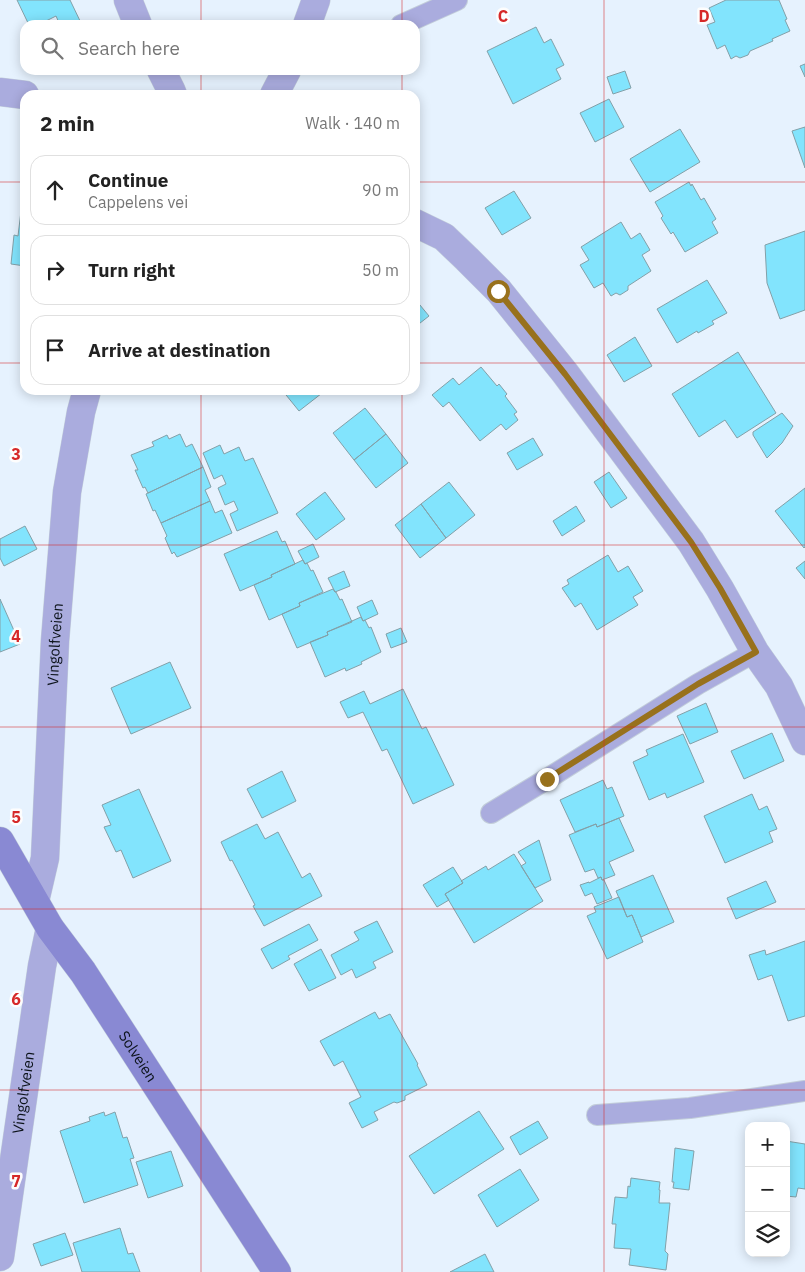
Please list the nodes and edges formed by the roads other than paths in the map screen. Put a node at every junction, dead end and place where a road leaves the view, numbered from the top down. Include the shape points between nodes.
1 (128, 0) edge
2 (456, 0) edge
3 (136, 20) edge
4 (412, 20) edge
5 (164, 75) edge
6 (284, 75) edge
7 (171, 90) edge
8 (277, 90) edge
9 (0, 92) edge
10 (20, 94) edge
11 (420, 225) edge
12 (86, 395) edge
13 (756, 652) junction
14 (805, 741) edge
15 (491, 813) dead end
16 (0, 841) edge
17 (35, 901) junction
18 (50, 928) junction
19 (805, 1091) edge
20 (598, 1114) dead end
21 (0, 1257) edge
22 (278, 1272) edge

1 - 3 street
2 - 4 lane
5 - 7 street
6 - 8 street
9 - 10 street
11 - 13 street via 444,237 467,259 498,291 565,374 691,542
12 - 17 street, Vingolfveien via 67,492 55,641 45,858
13 - 14 street via 779,686
13 - 15 lane via 698,684
16 - 17 street, Solveien
17 - 18 street, Solveien
18 - 21 street, Vingolfveien
18 - 22 street, Solveien via 88,980
19 - 20 lane via 690,1108

